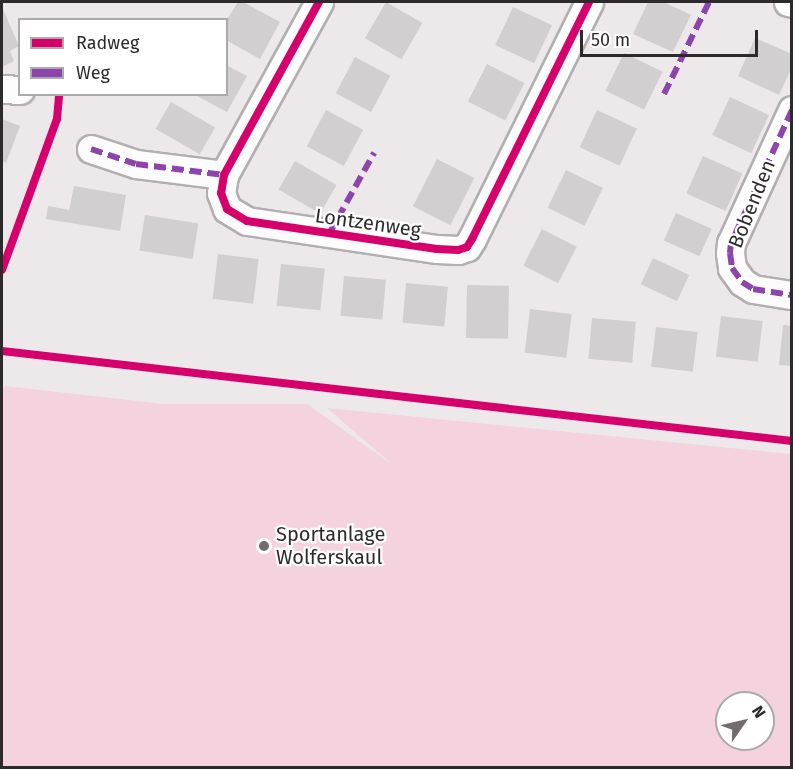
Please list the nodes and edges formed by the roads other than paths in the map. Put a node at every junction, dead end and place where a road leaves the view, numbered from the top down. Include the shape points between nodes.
1 (319, 2) edge
2 (589, 2) edge
3 (2, 89) edge
4 (18, 90) edge
5 (792, 110) edge
6 (92, 149) dead end
7 (224, 175) junction
8 (792, 295) edge

1 - 7 street
2 - 7 street, Lontzenweg via 467,247 436,249 247,221 227,209 221,193
3 - 4 street
5 - 8 street, Bobenden via 730,253 732,268 742,282 753,289
6 - 7 street via 136,164

